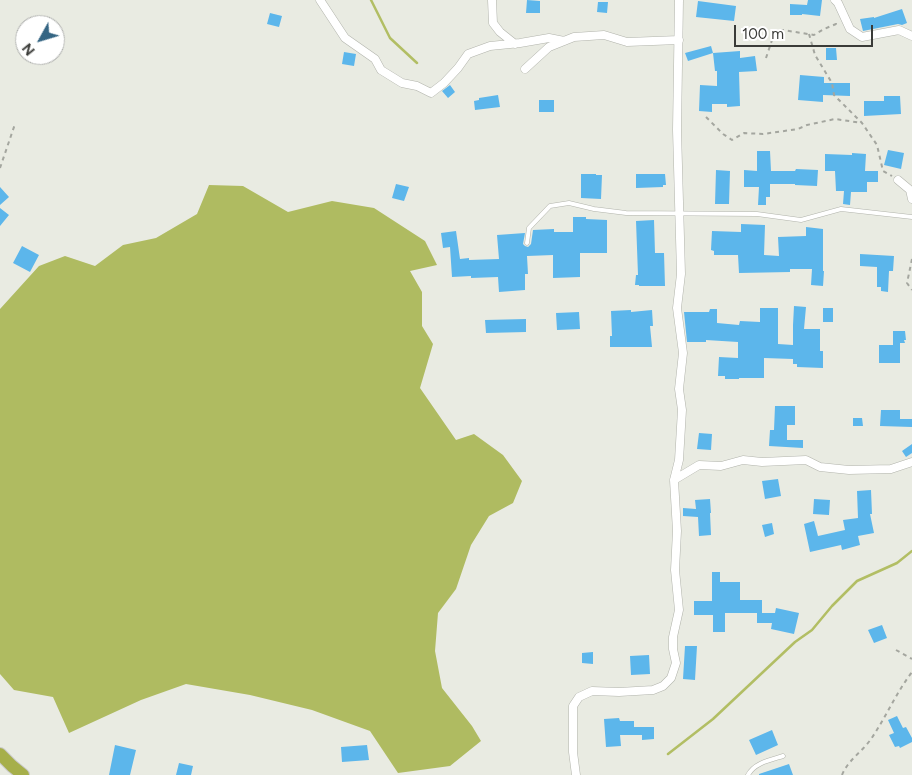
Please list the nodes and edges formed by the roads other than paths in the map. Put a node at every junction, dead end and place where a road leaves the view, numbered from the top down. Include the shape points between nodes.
1 (320, 0) edge
2 (492, 0) edge
3 (679, 0) edge
4 (835, 0) edge
5 (912, 36) edge
6 (679, 40) junction
7 (564, 41) junction
8 (515, 44) junction
9 (525, 69) dead end
10 (898, 180) road end
11 (912, 199) edge
12 (679, 214) junction
13 (912, 217) edge
14 (527, 243) dead end
15 (912, 462) edge
16 (674, 480) junction
17 (0, 754) edge
18 (782, 756) dead end
19 (23, 775) edge
20 (576, 775) edge
21 (748, 775) edge

1 - 8 street via 345,38 375,59 381,70 402,83 431,93 444,83 468,54 490,46
2 - 8 street via 492,23
3 - 6 street
4 - 5 street via 850,29 862,38 899,30
6 - 7 street via 627,42 604,34
6 - 12 street
7 - 8 street via 549,38
7 - 9 street via 549,47
10 - 11 street via 910,190
12 - 13 lane via 757,214 801,220 840,210
12 - 14 lane via 626,213 569,202 550,206 529,228
12 - 16 street via 681,274 677,308 683,353 679,389 682,410 679,460
15 - 16 street via 890,469 849,470 820,467 806,460 743,460 721,466 699,465
16 - 20 street via 679,610 673,637 676,663 671,678 664,686 652,690 592,691 579,697 573,706
17 - 19 highway
18 - 21 lane via 756,765

